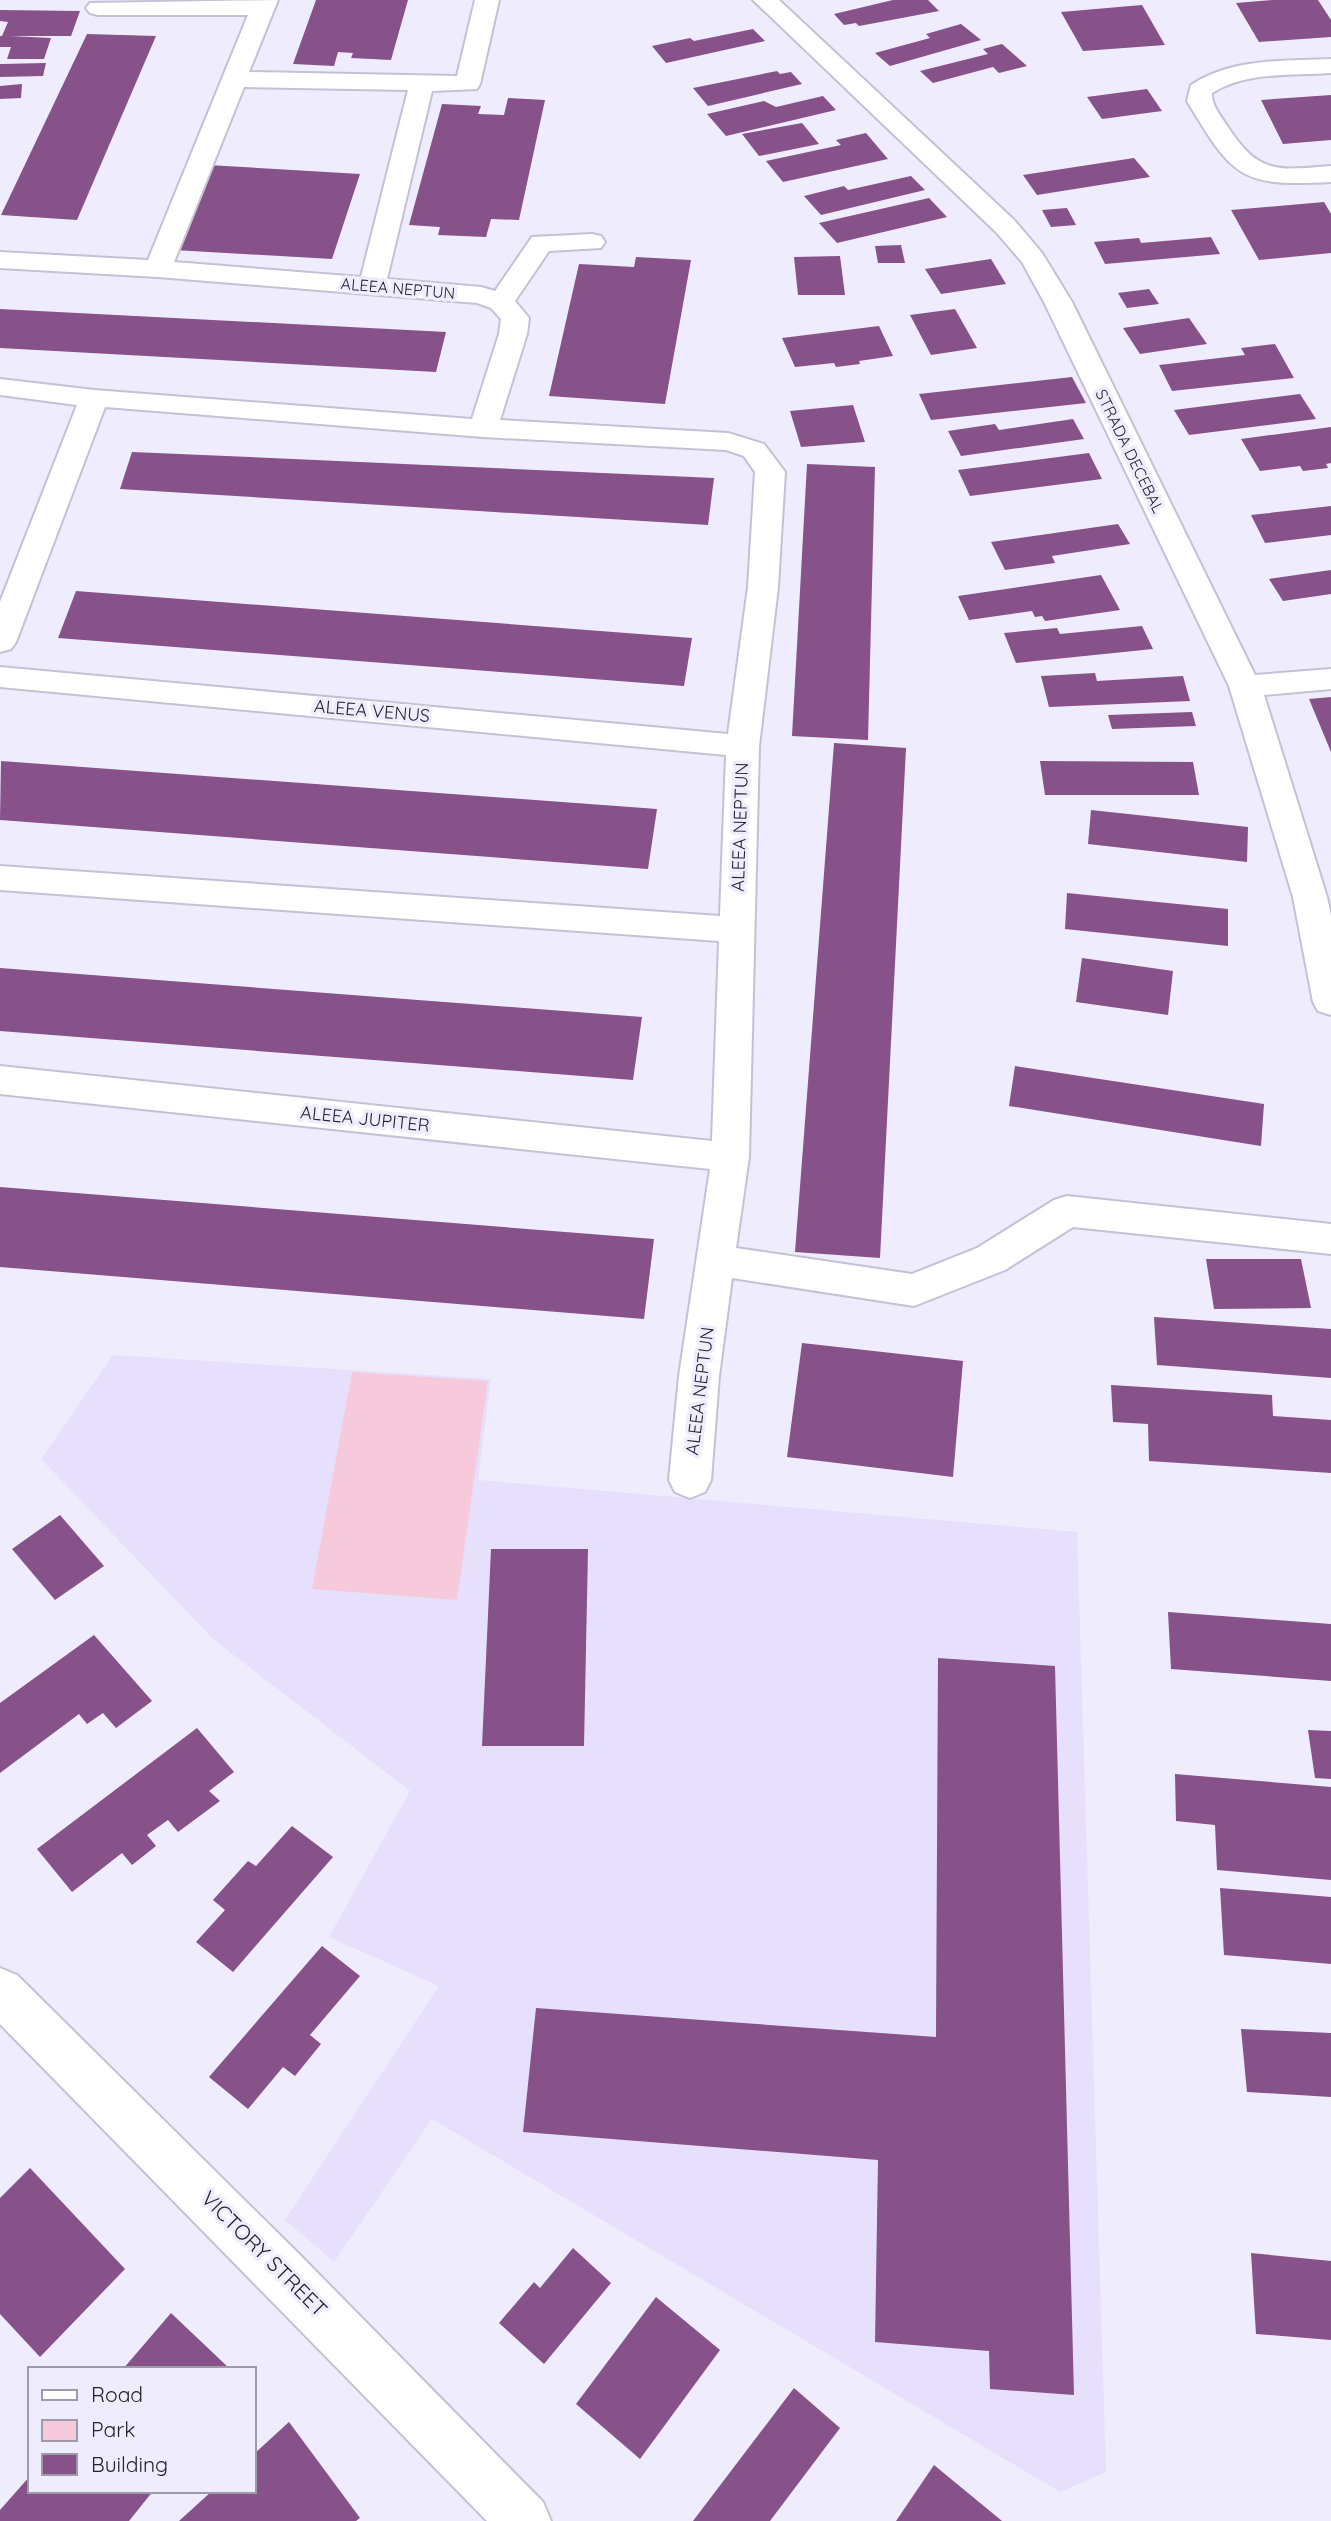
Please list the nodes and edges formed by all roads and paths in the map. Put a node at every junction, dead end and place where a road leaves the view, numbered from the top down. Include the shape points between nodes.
1 (487, 0) edge
2 (765, 0) edge
3 (265, 4) edge
4 (98, 8) dead end
5 (1331, 66) edge
6 (234, 79) junction
7 (422, 83) junction
8 (1331, 174) edge
9 (592, 242) dead end
10 (0, 260) edge
11 (158, 269) junction
12 (372, 286) junction
13 (501, 302) junction
14 (0, 387) edge
15 (94, 398) junction
16 (483, 428) junction
17 (0, 642) edge
18 (0, 677) edge
19 (1331, 679) edge
20 (1245, 686) junction
21 (743, 746) junction
22 (0, 878) edge
23 (737, 930) junction
24 (1331, 1002) edge
25 (0, 1080) edge
26 (730, 1157) junction
27 (1331, 1239) edge
28 (717, 1260) junction
29 (690, 1480) dead end
30 (0, 1991) edge
31 (518, 2519) edge

1 - 7 street via 468,84
2 - 20 street, STRADA DECEBAL via 1005,226 1033,259
3 - 4 street
3 - 6 street
5 - 8 street via 1228,76 1210,81 1200,90 1199,101 1235,159 1249,169 1268,175
6 - 7 street
6 - 11 street
7 - 12 street
9 - 13 street via 541,243
10 - 11 street, ALEEA NEPTUN
11 - 12 street, ALEEA NEPTUN
12 - 13 street, ALEEA NEPTUN via 481,295
13 - 16 street via 515,318 513,334
14 - 15 street, ALEEA NEPTUN
15 - 16 street, ALEEA NEPTUN
15 - 17 street
16 - 21 street, ALEEA NEPTUN via 683,438 728,442 754,450 770,472 770,491
18 - 21 street, ALEEA VENUS
19 - 20 street
20 - 24 street, STRADA DECEBAL via 1310,897
21 - 23 street, ALEEA NEPTUN
22 - 23 street
23 - 26 street, ALEEA NEPTUN
25 - 26 street, ALEEA JUPITER
26 - 28 street, ALEEA NEPTUN
27 - 28 street via 1067,1211 991,1259 914,1290
28 - 29 street, ALEEA NEPTUN via 699,1376
30 - 31 street, VICTORY STREET via 280,2271

